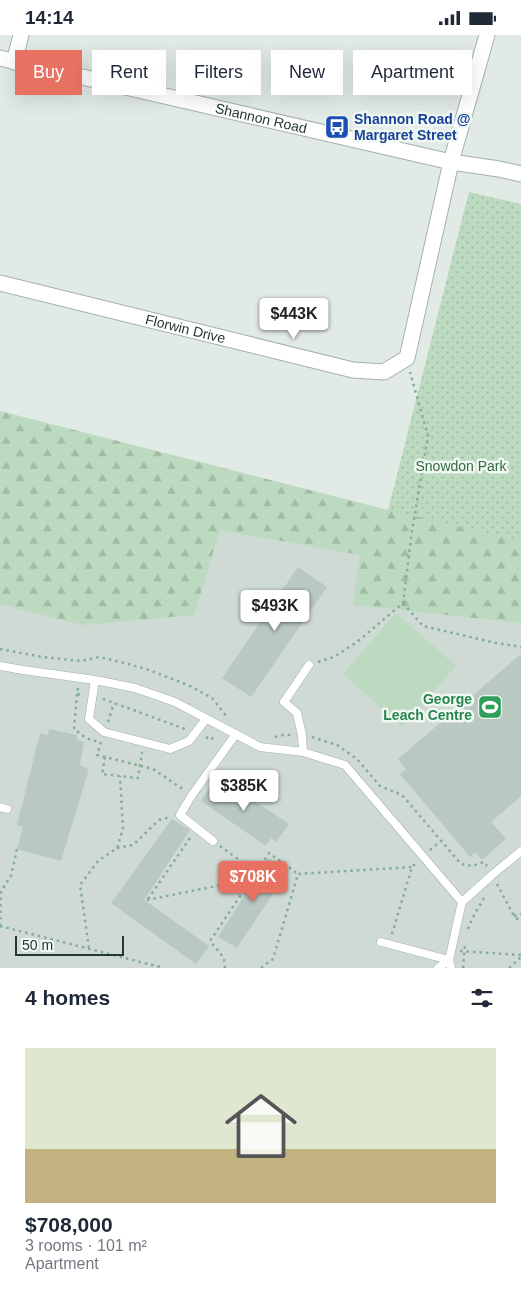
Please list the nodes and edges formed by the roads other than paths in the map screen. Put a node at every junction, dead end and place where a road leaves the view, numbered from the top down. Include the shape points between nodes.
1 (21, 35) edge
2 (487, 35) edge
3 (7, 60) edge
4 (451, 162) junction
5 (521, 174) edge
6 (0, 283) edge
7 (310, 665) road end
8 (0, 666) edge
9 (95, 680) junction
10 (206, 719) junction
11 (236, 734) junction
12 (303, 752) junction
13 (213, 841) road end
14 (521, 851) edge
15 (462, 902) junction
16 (381, 942) dead end
17 (450, 964) edge
18 (438, 968) edge

1 - 3 street
2 - 4 street
3 - 4 street, Shannon Road
4 - 5 street, Shannon Road
4 - 6 street, Florwin Drive via 406,358 384,372 353,370
7 - 12 lane via 284,702 297,713
8 - 9 lane
9 - 10 lane via 135,688 175,702
9 - 10 lane via 89,719 104,732 170,749 189,741
10 - 11 lane
11 - 12 lane via 260,747
11 - 13 lane via 180,815
12 - 15 lane via 346,765
14 - 15 lane
15 - 17 lane
16 - 17 lane
17 - 18 lane

